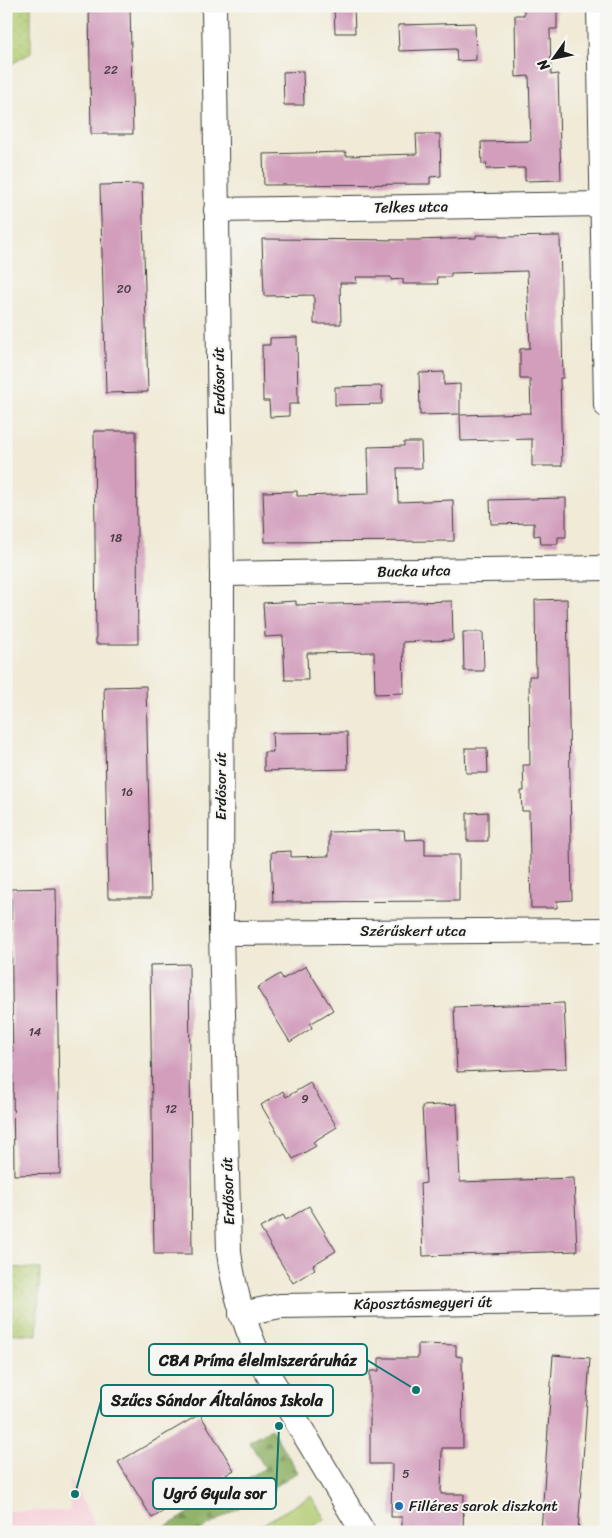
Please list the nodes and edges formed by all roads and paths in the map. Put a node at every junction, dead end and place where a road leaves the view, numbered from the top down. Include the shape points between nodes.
1 (214, 6) edge
2 (599, 6) edge
3 (604, 204) edge
4 (216, 210) junction
5 (606, 405) edge
6 (606, 568) edge
7 (222, 574) junction
8 (606, 930) edge
9 (221, 933) junction
10 (606, 1301) edge
11 (241, 1314) junction
12 (363, 1532) edge

1 - 4 street, Erdősor út
2 - 3 street
3 - 4 street, Telkes utca
3 - 5 street
4 - 7 street, Erdősor út
6 - 7 street, Bucka utca
7 - 9 street, Erdősor út
8 - 9 street, Szérűskert utca
9 - 11 street, Erdősor út via 229,1252
10 - 11 street, Káposztásmegyeri út via 280,1306
11 - 12 street, Erdősor út via 265,1369

